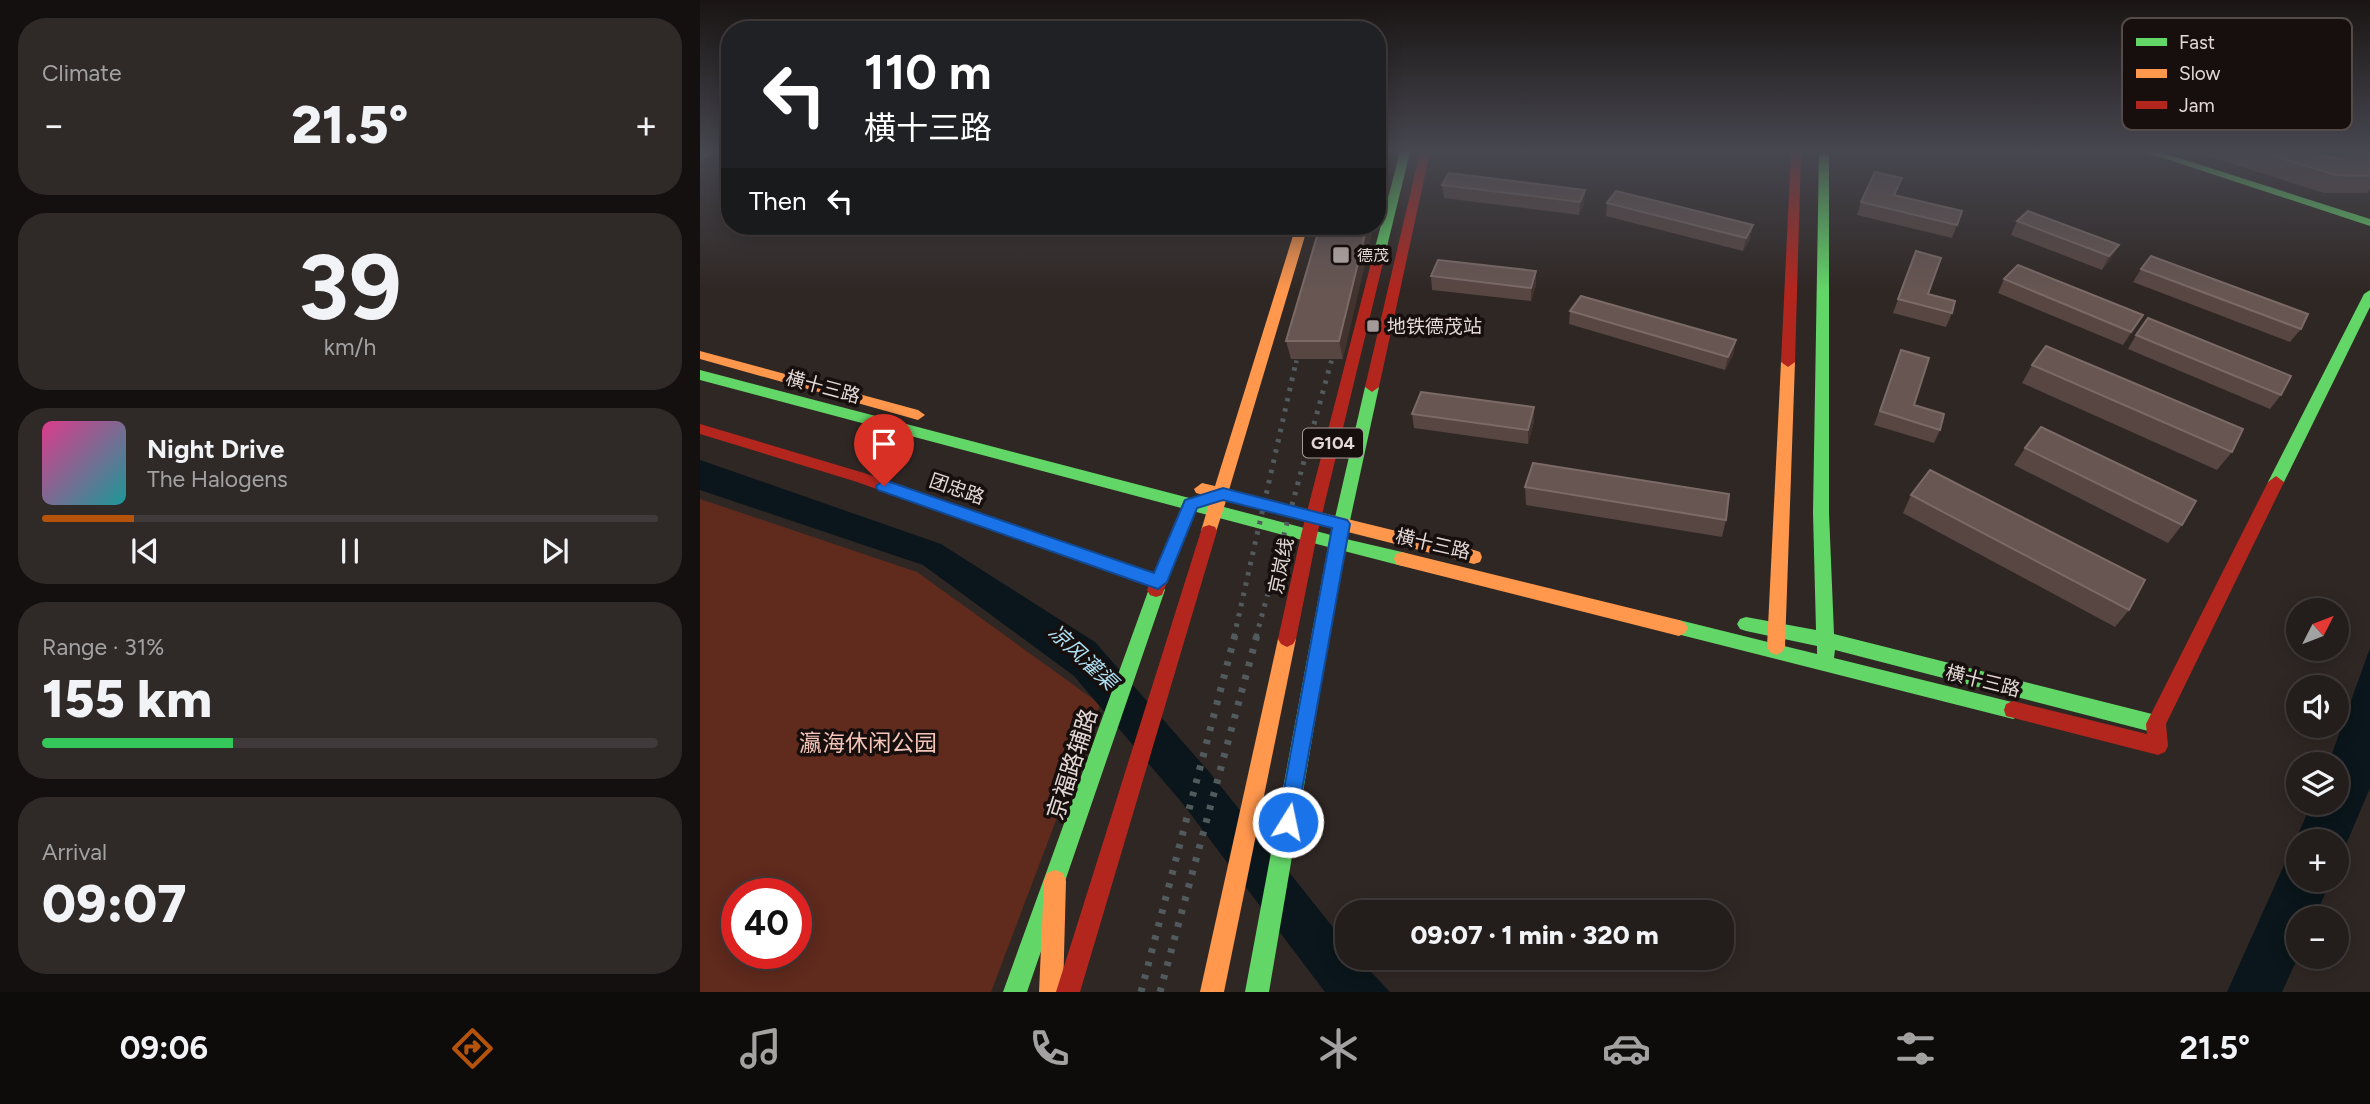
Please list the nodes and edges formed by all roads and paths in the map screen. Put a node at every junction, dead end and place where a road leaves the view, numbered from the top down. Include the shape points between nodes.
1 (1393, 198) edge
2 (1415, 198) edge
3 (1794, 198) edge
4 (1824, 198) edge
5 (2293, 198) edge
6 (2370, 223) edge
7 (1386, 228) edge
8 (1299, 235) edge
9 (1384, 235) edge
10 (2370, 294) edge
11 (700, 355) edge
12 (700, 374) edge
13 (930, 418) dead end
14 (700, 429) edge
15 (1183, 484) dead end
16 (1223, 494) junction
17 (1191, 504) junction
18 (1216, 513) junction
19 (1314, 516) junction
20 (1341, 524) junction
21 (1309, 535) junction
22 (1337, 543) junction
23 (1490, 561) dead end
24 (1158, 582) junction
25 (1725, 619) dead end
26 (1776, 632) junction
27 (1826, 640) junction
28 (1776, 651) junction
29 (1826, 663) junction
30 (2157, 724) junction
31 (1055, 881) junction
32 (1015, 992) edge
33 (1051, 992) edge
34 (1068, 992) edge
35 (1212, 992) edge
36 (1257, 992) edge

1 - 7 main road, 京岚线 / G104
2 - 20 main road
3 - 26 main road
4 - 27 main road via 1821,513
5 - 6 main road
8 - 16 main road
9 - 19 main road, 京岚线 / G104
10 - 30 main road
11 - 13 main road, 横十三路
12 - 17 main road, 横十三路
14 - 24 main road, 团忠路 via 859,477
15 - 16 main road, 横十三路
16 - 17 main road
16 - 18 main road
16 - 19 main road, 横十三路
17 - 18 main road, 横十三路
17 - 24 main road, 京福路辅路
18 - 21 main road, 横十三路
18 - 34 main road
19 - 20 main road, 横十三路
19 - 21 main road, 京岚线 / G104
20 - 22 main road
20 - 23 main road, 横十三路
21 - 22 main road, 横十三路
21 - 35 main road, 京岚线 / G104
22 - 28 main road, 横十三路
22 - 36 main road
24 - 31 main road, 京福路辅路
25 - 26 main road, 横十三路
26 - 27 main road, 横十三路
26 - 28 main road
27 - 29 main road
27 - 30 main road, 横十三路
28 - 29 main road, 横十三路
29 - 30 main road, 横十三路 via 2158,746
31 - 32 main road, 京福路辅路
31 - 33 main road

